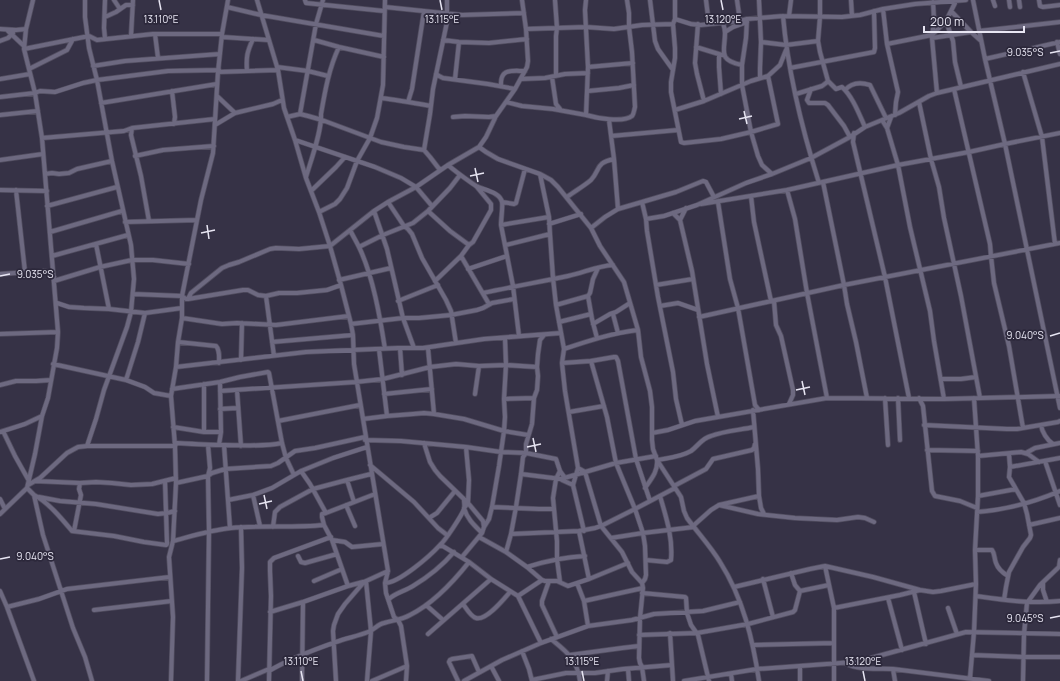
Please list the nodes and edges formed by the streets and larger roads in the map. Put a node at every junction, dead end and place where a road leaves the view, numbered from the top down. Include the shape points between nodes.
1 (33, 0) edge
2 (86, 0) edge
3 (105, 0) edge
4 (114, 0) edge
5 (134, 0) edge
6 (228, 0) edge
7 (257, 0) edge
8 (305, 0) edge
9 (384, 0) edge
10 (447, 0) edge
11 (522, 0) edge
12 (555, 0) edge
13 (586, 0) edge
14 (628, 0) edge
15 (650, 0) edge
16 (675, 0) edge
17 (706, 0) edge
18 (737, 0) edge
19 (759, 0) edge
20 (791, 0) edge
21 (820, 0) edge
22 (852, 0) edge
23 (966, 0) edge
24 (973, 0) edge
25 (993, 0) edge
26 (1009, 0) edge
27 (1019, 0) edge
28 (1039, 0) edge
29 (956, 1) edge
30 (323, 2) edge
31 (933, 2) junction
32 (1060, 5) edge
33 (132, 6) junction
34 (994, 6) dead end
35 (227, 7) junction
36 (1010, 7) dead end
37 (1020, 7) dead end
38 (120, 9) junction
39 (385, 9) junction
40 (883, 9) junction
41 (424, 11) junction
42 (874, 11) junction
43 (951, 11) junction
44 (524, 13) junction
45 (447, 14) junction
46 (261, 15) junction
47 (783, 16) junction
48 (789, 16) junction
49 (852, 16) junction
50 (820, 17) junction
51 (105, 18) junction
52 (760, 18) junction
53 (747, 20) junction
54 (740, 21) junction
55 (946, 21) junction
56 (674, 22) junction
57 (1060, 22) edge
58 (723, 23) junction
59 (316, 24) junction
60 (653, 24) junction
61 (698, 24) junction
62 (709, 24) junction
63 (586, 27) junction
64 (629, 27) junction
65 (557, 28) junction
66 (0, 29) edge
67 (26, 29) junction
68 (526, 29) junction
69 (6, 30) junction
70 (16, 30) junction
71 (979, 31) junction
72 (725, 32) junction
73 (971, 32) junction
74 (12, 34) junction
75 (155, 34) junction
76 (87, 36) junction
77 (131, 36) junction
78 (222, 36) junction
79 (384, 36) junction
80 (932, 36) junction
81 (952, 36) junction
82 (105, 38) junction
83 (73, 39) junction
84 (253, 39) junction
85 (527, 39) junction
86 (268, 40) junction
87 (314, 40) junction
88 (444, 40) junction
89 (0, 41) edge
90 (818, 41) junction
91 (981, 41) junction
92 (459, 42) junction
93 (761, 42) junction
94 (1059, 42) edge
95 (887, 44) junction
96 (786, 45) junction
97 (338, 47) junction
98 (696, 47) junction
99 (24, 48) junction
100 (787, 50) junction
101 (220, 54) junction
102 (1060, 54) edge
103 (722, 55) junction
104 (384, 57) junction
105 (158, 58) junction
106 (985, 59) junction
107 (822, 62) junction
108 (633, 63) junction
109 (1060, 64) edge
110 (742, 65) junction
111 (780, 65) junction
112 (789, 65) junction
113 (93, 66) junction
114 (588, 67) junction
115 (277, 69) junction
116 (673, 70) junction
117 (29, 71) junction
118 (218, 71) junction
119 (247, 71) junction
120 (308, 71) junction
121 (525, 71) junction
122 (1023, 72) junction
123 (588, 73) junction
124 (436, 74) junction
125 (328, 76) junction
126 (554, 76) junction
127 (768, 76) junction
128 (445, 78) junction
129 (760, 78) junction
130 (0, 79) edge
131 (521, 79) junction
132 (97, 80) junction
133 (455, 80) junction
134 (828, 80) junction
135 (990, 80) junction
136 (217, 84) junction
137 (435, 84) junction
138 (634, 85) junction
139 (742, 85) junction
140 (501, 86) junction
141 (961, 87) junction
142 (954, 88) junction
143 (514, 89) junction
144 (811, 89) junction
145 (846, 90) junction
146 (172, 91) junction
147 (588, 91) junction
148 (35, 93) junction
149 (937, 93) junction
150 (721, 94) junction
151 (796, 94) junction
152 (216, 96) junction
153 (0, 97) edge
154 (381, 98) junction
155 (282, 100) junction
156 (704, 101) junction
157 (408, 102) junction
158 (506, 102) junction
159 (919, 102) junction
160 (101, 103) junction
161 (556, 104) junction
162 (431, 106) junction
163 (553, 108) junction
164 (560, 109) junction
165 (675, 110) junction
166 (38, 111) junction
167 (235, 112) junction
168 (300, 114) junction
169 (586, 114) junction
170 (0, 115) edge
171 (496, 116) junction
172 (893, 116) junction
173 (287, 117) junction
174 (453, 117) dead end
175 (215, 119) junction
176 (884, 119) junction
177 (322, 120) junction
178 (609, 120) junction
179 (174, 124) junction
180 (215, 125) junction
181 (865, 127) junction
182 (132, 128) junction
183 (887, 128) junction
184 (678, 130) junction
185 (124, 131) junction
186 (106, 132) junction
187 (752, 132) junction
188 (854, 133) junction
189 (1060, 133) edge
190 (131, 135) junction
191 (611, 136) junction
192 (849, 137) junction
193 (1042, 137) junction
194 (42, 138) junction
195 (370, 138) junction
196 (295, 140) junction
197 (853, 142) junction
198 (1005, 144) junction
199 (214, 146) junction
200 (479, 146) junction
201 (315, 147) junction
202 (424, 150) junction
203 (968, 152) junction
204 (43, 154) junction
205 (135, 156) junction
206 (345, 157) junction
207 (811, 158) junction
208 (614, 159) junction
209 (931, 159) junction
210 (0, 160) edge
211 (112, 161) junction
212 (357, 161) junction
213 (448, 165) junction
214 (898, 165) junction
215 (525, 169) junction
216 (440, 170) junction
217 (860, 173) junction
218 (45, 174) junction
219 (540, 174) junction
220 (772, 174) junction
221 (460, 175) junction
222 (306, 178) junction
223 (821, 182) junction
224 (477, 186) junction
225 (117, 187) junction
226 (416, 187) junction
227 (0, 190) edge
228 (16, 190) junction
229 (787, 190) junction
230 (47, 191) junction
231 (311, 191) junction
232 (751, 196) junction
233 (567, 197) junction
234 (714, 197) junction
235 (388, 202) junction
236 (502, 202) junction
237 (642, 202) junction
238 (718, 202) junction
239 (697, 205) junction
240 (47, 206) junction
241 (432, 206) junction
242 (686, 208) junction
243 (618, 209) junction
244 (374, 210) junction
245 (122, 211) junction
246 (428, 211) junction
247 (319, 212) junction
248 (673, 213) junction
249 (581, 214) junction
250 (549, 217) junction
251 (646, 219) junction
252 (197, 220) junction
253 (680, 220) junction
254 (149, 221) junction
255 (125, 222) junction
256 (501, 224) junction
257 (549, 224) junction
258 (404, 226) junction
259 (591, 228) junction
260 (350, 230) junction
261 (50, 232) junction
262 (550, 234) junction
263 (128, 235) junction
264 (383, 235) junction
265 (1060, 243) edge
266 (96, 244) junction
267 (1055, 244) junction
268 (469, 245) junction
269 (506, 245) junction
270 (330, 246) junction
271 (359, 247) junction
272 (1027, 249) junction
273 (52, 256) junction
274 (461, 256) junction
275 (508, 256) junction
276 (991, 256) junction
277 (608, 258) junction
278 (132, 260) junction
279 (954, 263) junction
280 (52, 264) junction
281 (189, 264) junction
282 (613, 265) junction
283 (606, 266) junction
284 (100, 267) junction
285 (391, 268) junction
286 (598, 268) junction
287 (468, 269) junction
288 (920, 270) junction
289 (45, 271) junction
290 (25, 272) junction
291 (368, 273) junction
292 (0, 274) edge
293 (885, 277) junction
294 (553, 278) junction
295 (54, 279) junction
296 (693, 279) junction
297 (339, 280) junction
298 (436, 283) junction
299 (341, 285) junction
300 (656, 285) junction
301 (844, 285) junction
302 (513, 286) junction
303 (483, 293) junction
304 (807, 293) junction
305 (133, 294) junction
306 (182, 296) junction
307 (266, 296) junction
308 (588, 296) junction
309 (188, 299) junction
310 (514, 299) junction
311 (398, 301) junction
312 (773, 301) junction
313 (57, 302) junction
314 (630, 303) junction
315 (489, 304) junction
316 (556, 305) junction
317 (660, 306) junction
318 (182, 308) junction
319 (738, 308) junction
320 (109, 309) junction
321 (698, 310) junction
322 (131, 312) junction
323 (145, 313) junction
324 (591, 314) junction
325 (613, 314) junction
326 (451, 315) junction
327 (349, 316) junction
328 (699, 317) junction
329 (182, 318) junction
330 (402, 318) junction
331 (380, 320) junction
332 (559, 322) junction
333 (242, 323) junction
334 (351, 324) junction
335 (593, 324) junction
336 (270, 325) junction
337 (638, 330) junction
338 (58, 332) junction
339 (561, 333) junction
340 (618, 333) junction
341 (0, 334) edge
342 (353, 335) junction
343 (538, 335) junction
344 (544, 335) junction
345 (519, 336) junction
346 (505, 338) junction
347 (597, 338) junction
348 (540, 340) junction
349 (178, 342) junction
350 (272, 342) junction
351 (456, 343) junction
352 (400, 348) junction
353 (414, 348) junction
354 (428, 348) junction
355 (379, 349) junction
356 (385, 349) junction
357 (564, 349) junction
358 (354, 351) junction
359 (274, 356) junction
360 (241, 360) junction
361 (591, 361) junction
362 (219, 363) junction
363 (562, 363) junction
364 (54, 364) junction
365 (506, 365) junction
366 (479, 366) junction
367 (176, 367) junction
368 (430, 368) junction
369 (537, 368) junction
370 (402, 374) junction
371 (110, 376) junction
372 (976, 378) junction
373 (383, 379) junction
374 (941, 379) junction
375 (50, 380) junction
376 (126, 380) junction
377 (220, 382) junction
378 (356, 382) junction
379 (204, 384) junction
380 (0, 385) edge
381 (272, 388) junction
382 (172, 389) junction
383 (432, 389) junction
384 (237, 390) junction
385 (220, 391) junction
386 (384, 394) junction
387 (475, 394) dead end
388 (171, 396) junction
389 (1059, 396) edge
390 (1018, 397) junction
391 (534, 398) junction
392 (827, 398) junction
393 (867, 398) junction
394 (885, 398) junction
395 (898, 398) junction
396 (909, 398) junction
397 (919, 398) junction
398 (930, 398) junction
399 (944, 398) junction
400 (974, 398) junction
401 (980, 398) junction
402 (504, 399) junction
403 (789, 404) junction
404 (360, 405) junction
405 (604, 406) junction
406 (755, 406) junction
407 (923, 406) junction
408 (237, 408) junction
409 (1060, 408) edge
410 (220, 409) junction
411 (760, 410) junction
412 (752, 411) junction
413 (569, 412) junction
414 (434, 414) junction
415 (42, 416) junction
416 (387, 416) junction
417 (718, 417) junction
418 (363, 419) junction
419 (278, 421) junction
420 (1060, 421) edge
421 (682, 425) junction
422 (924, 425) junction
423 (1041, 425) junction
424 (173, 427) junction
425 (754, 427) junction
426 (976, 428) junction
427 (1023, 428) junction
428 (504, 431) junction
429 (2, 432) edge
430 (204, 432) junction
431 (221, 432) junction
432 (652, 433) junction
433 (528, 435) junction
434 (365, 438) junction
435 (900, 440) dead end
436 (1048, 441) junction
437 (756, 442) junction
438 (282, 443) junction
439 (424, 443) junction
440 (1060, 443) edge
441 (1053, 444) junction
442 (208, 445) junction
443 (222, 445) junction
444 (888, 445) dead end
445 (87, 446) junction
446 (175, 446) junction
447 (240, 446) junction
448 (1045, 446) junction
449 (367, 447) junction
450 (466, 447) junction
451 (927, 450) junction
452 (978, 451) junction
453 (501, 452) junction
454 (526, 453) junction
455 (1026, 453) junction
456 (1009, 454) junction
457 (978, 456) junction
458 (286, 458) junction
459 (657, 458) junction
460 (1060, 458) edge
461 (636, 459) junction
462 (1045, 461) junction
463 (1039, 462) junction
464 (616, 463) junction
465 (370, 465) junction
466 (1010, 467) junction
467 (578, 468) junction
468 (225, 469) junction
469 (301, 471) junction
470 (560, 471) junction
471 (585, 472) junction
472 (371, 474) junction
473 (521, 474) junction
474 (294, 475) junction
475 (575, 475) junction
476 (208, 476) junction
477 (563, 479) junction
478 (347, 480) junction
479 (556, 480) junction
480 (35, 481) junction
481 (165, 481) junction
482 (176, 481) junction
483 (80, 483) junction
484 (28, 485) junction
485 (573, 485) junction
486 (675, 487) junction
487 (646, 488) junction
488 (1016, 489) junction
489 (313, 490) junction
490 (455, 491) junction
491 (1058, 492) edge
492 (375, 494) junction
493 (253, 495) junction
494 (35, 496) junction
495 (660, 496) junction
496 (759, 496) junction
497 (978, 496) junction
498 (0, 499) edge
499 (228, 500) junction
500 (464, 500) junction
501 (650, 501) junction
502 (79, 502) junction
503 (354, 502) junction
504 (468, 503) junction
505 (1024, 503) junction
506 (346, 505) junction
507 (719, 505) junction
508 (1060, 505) edge
509 (492, 507) junction
510 (464, 508) junction
511 (516, 508) junction
512 (5, 509) junction
513 (554, 509) junction
514 (635, 509) junction
515 (977, 510) junction
516 (175, 511) junction
517 (167, 513) junction
518 (326, 513) junction
519 (0, 514) edge
520 (764, 514) junction
521 (429, 518) junction
522 (1060, 518) edge
523 (874, 522) dead end
524 (324, 525) junction
525 (1029, 525) junction
526 (260, 526) junction
527 (355, 526) dead end
528 (484, 526) junction
529 (601, 526) junction
530 (241, 527) junction
531 (273, 527) junction
532 (694, 527) junction
533 (230, 528) junction
534 (670, 530) junction
535 (74, 531) junction
536 (209, 531) junction
537 (556, 531) junction
538 (582, 531) junction
539 (482, 533) junction
540 (643, 533) junction
541 (511, 534) junction
542 (447, 535) junction
543 (479, 537) junction
544 (611, 538) junction
545 (332, 539) junction
546 (174, 541) junction
547 (383, 544) junction
548 (441, 545) junction
549 (975, 550) junction
550 (454, 552) junction
551 (506, 552) junction
552 (336, 554) junction
553 (298, 556) dead end
554 (585, 556) junction
555 (462, 557) junction
556 (557, 559) junction
557 (646, 560) junction
558 (1060, 560) edge
559 (469, 562) junction
560 (628, 563) junction
561 (825, 566) junction
562 (527, 567) junction
563 (342, 569) junction
564 (388, 571) junction
565 (791, 573) junction
566 (1008, 576) junction
567 (170, 577) junction
568 (491, 579) junction
569 (588, 579) junction
570 (763, 579) junction
571 (542, 580) junction
572 (314, 581) dead end
573 (549, 581) junction
574 (365, 582) junction
575 (560, 582) junction
576 (385, 583) junction
577 (578, 583) junction
578 (642, 583) junction
579 (976, 584) junction
580 (1043, 584) junction
581 (348, 586) junction
582 (734, 586) junction
583 (829, 586) junction
584 (62, 590) junction
585 (642, 590) junction
586 (920, 590) junction
587 (0, 591) edge
588 (800, 591) junction
589 (510, 592) junction
590 (914, 592) junction
591 (518, 596) junction
592 (976, 596) junction
593 (888, 598) junction
594 (389, 600) junction
595 (1004, 600) junction
596 (172, 601) junction
597 (584, 601) junction
598 (1060, 601) edge
599 (303, 602) junction
600 (740, 602) junction
601 (1027, 602) junction
602 (1047, 602) junction
603 (463, 604) junction
604 (426, 605) junction
605 (7, 607) junction
606 (834, 608) junction
607 (948, 608) dead end
608 (94, 610) dead end
609 (270, 612) junction
610 (687, 613) junction
611 (773, 617) junction
612 (640, 618) junction
613 (398, 620) junction
614 (443, 620) junction
615 (748, 624) junction
616 (588, 626) junction
617 (371, 631) junction
618 (974, 632) junction
619 (670, 633) junction
620 (697, 633) junction
621 (428, 634) dead end
622 (957, 634) junction
623 (1024, 634) junction
624 (1060, 634) edge
625 (639, 635) junction
626 (557, 637) junction
627 (551, 639) junction
628 (334, 643) junction
629 (540, 643) junction
630 (834, 643) junction
631 (926, 644) junction
632 (753, 645) junction
633 (639, 646) junction
634 (902, 650) junction
635 (522, 651) junction
636 (303, 655) junction
637 (972, 655) junction
638 (570, 656) junction
639 (1024, 657) junction
640 (1060, 657) edge
641 (845, 663) junction
642 (834, 664) junction
643 (672, 665) junction
644 (406, 666) junction
645 (491, 666) junction
646 (800, 666) junction
647 (269, 668) junction
648 (642, 668) junction
649 (628, 669) junction
650 (757, 669) junction
651 (893, 669) junction
652 (608, 671) junction
653 (480, 672) junction
654 (579, 673) junction
655 (731, 674) junction
656 (555, 675) junction
657 (970, 678) junction
658 (708, 679) edge
659 (953, 679) edge
660 (532, 680) edge
661 (34, 681) edge
662 (92, 681) edge
663 (170, 681) edge
664 (207, 681) edge
665 (238, 681) edge
666 (241, 681) edge
667 (269, 681) edge
668 (302, 681) edge
669 (336, 681) edge
670 (367, 681) edge
671 (372, 681) edge
672 (406, 681) edge
673 (458, 681) edge
674 (464, 681) edge
675 (499, 681) edge
676 (556, 681) edge
677 (580, 681) edge
678 (607, 681) edge
679 (629, 681) edge
680 (644, 681) edge
681 (673, 681) edge
682 (684, 681) edge
683 (687, 681) edge
684 (732, 681) edge
685 (759, 681) edge
686 (800, 681) edge
687 (834, 681) edge
688 (895, 681) edge
689 (989, 681) edge
690 (1023, 681) edge

1 - 67 street
2 - 76 street
3 - 51 street
4 - 38 street
5 - 33 street
6 - 35 street
7 - 46 street
8 - 30 street
9 - 39 street
10 - 45 street
11 - 44 street
12 - 65 street
13 - 63 street
14 - 64 street
15 - 60 street
16 - 56 street
17 - 62 street
18 - 54 street
19 - 52 street
20 - 48 street
21 - 50 street
22 - 49 street
23 - 29 street
24 - 71 street
25 - 34 street
26 - 36 street
27 - 37 street
28 - 32 street via 1040,6 1043,7
29 - 31 street
29 - 43 street
30 - 39 street
30 - 59 street
31 - 40 street
31 - 80 street
33 - 38 street via 126,5
33 - 77 street
35 - 46 street
35 - 78 street
38 - 51 street
39 - 41 street
39 - 79 street
40 - 42 street
40 - 95 street
41 - 45 street
41 - 157 street
42 - 49 street
42 - 107 street via 874,52
43 - 55 street
43 - 73 street
44 - 45 street
44 - 68 street
45 - 88 street
46 - 59 street
46 - 86 street
47 - 48 street
47 - 52 street
47 - 96 street
48 - 50 street
49 - 50 street
50 - 90 street
51 - 82 street
52 - 53 street
52 - 93 street
53 - 54 street
53 - 72 street
53 - 110 street
54 - 58 street
55 - 80 street
55 - 81 street
56 - 60 street
56 - 61 street
56 - 116 street
57 - 71 street
58 - 62 street
58 - 72 street
59 - 79 street
59 - 87 street
60 - 64 street
60 - 116 street via 658,49
61 - 62 street
61 - 98 street
63 - 64 street
63 - 65 street
63 - 114 street
64 - 108 street
65 - 68 street
65 - 126 street
66 - 69 street
67 - 70 street
67 - 99 street
68 - 85 street
69 - 70 street
69 - 74 street
70 - 74 street
71 - 91 street
72 - 103 street
73 - 81 street
73 - 91 street
74 - 89 street
74 - 99 street
75 - 77 street
75 - 78 street
75 - 105 street
76 - 82 street via 97,40
76 - 83 street
76 - 113 street
77 - 82 street
78 - 84 street
78 - 101 street
79 - 104 street
80 - 81 street
80 - 95 street
80 - 149 street
81 - 141 street
83 - 99 street
83 - 117 street via 67,50
84 - 86 street
84 - 119 street via 246,59
85 - 92 street via 489,43
85 - 121 street via 528,61
86 - 115 street
87 - 97 street
87 - 120 street
88 - 92 street
88 - 124 street
90 - 96 street
90 - 107 street
91 - 106 street
92 - 133 street
93 - 96 street
93 - 129 street
94 - 102 street
94 - 106 street
95 - 172 street via 898,92
96 - 100 street
97 - 104 street
97 - 125 street
98 - 103 street
98 - 156 street via 695,63
99 - 117 street
100 - 111 street
100 - 112 street
101 - 105 street
101 - 118 street
103 - 110 street
103 - 150 street via 719,80
104 - 154 street
105 - 113 street
106 - 135 street
107 - 112 street
107 - 134 street
108 - 114 street
108 - 138 street
109 - 122 street
110 - 139 street
111 - 112 street
111 - 127 street
112 - 151 street
113 - 132 street
114 - 123 street
115 - 119 street
115 - 120 street
115 - 155 street
116 - 165 street via 671,92
117 - 130 street
117 - 148 street
118 - 119 street
118 - 132 street via 168,71
118 - 136 street
120 - 125 street
120 - 168 street
121 - 131 street
121 - 140 street via 505,73 502,75
122 - 135 street
122 - 193 street
123 - 126 street
123 - 147 street
124 - 128 street
124 - 137 street
125 - 177 street
126 - 131 street
126 - 161 street
127 - 129 street
127 - 187 street via 778,124
128 - 133 street
128 - 137 street
129 - 139 street
131 - 143 street
132 - 148 street via 55,92
132 - 160 street
133 - 140 street
134 - 144 street via 826,84
134 - 145 street via 836,90 842,87
135 - 141 street
135 - 198 street
136 - 146 street
136 - 152 street
137 - 162 street
138 - 147 street
138 - 178 street via 633,115
139 - 150 street
139 - 187 street
140 - 143 street
141 - 142 street
142 - 149 street
142 - 203 street
143 - 158 street
144 - 151 street
144 - 192 street via 808,102 828,105
145 - 176 street via 855,84 870,85
145 - 181 street
146 - 160 street
146 - 179 street
147 - 169 street
148 - 153 street
148 - 166 street
149 - 159 street
150 - 156 street
151 - 207 street
152 - 167 street
152 - 175 street
154 - 157 street
154 - 195 street
155 - 167 street
155 - 173 street
156 - 165 street
157 - 162 street
158 - 163 street
158 - 171 street
159 - 172 street
159 - 209 street
160 - 186 street
161 - 163 street
161 - 164 street
162 - 202 street
163 - 164 street
164 - 169 street
165 - 184 street
166 - 170 street
166 - 194 street
167 - 180 street
168 - 173 street
168 - 177 street
169 - 178 street
171 - 174 street
171 - 200 street
172 - 176 street
172 - 183 street
173 - 196 street
175 - 179 street
175 - 180 street
176 - 181 street
176 - 183 street
177 - 195 street
177 - 201 street
178 - 191 street
179 - 182 street
180 - 199 street
181 - 188 street
182 - 185 street
182 - 190 street
183 - 214 street
184 - 187 street via 681,142 684,143
184 - 191 street
185 - 186 street
185 - 190 street
186 - 194 street
186 - 211 street
187 - 220 street via 760,161
188 - 192 street
188 - 197 street
189 - 193 street
190 - 205 street
191 - 208 street
192 - 197 street
192 - 207 street
193 - 198 street
193 - 267 street
194 - 204 street
195 - 202 street
195 - 212 street
196 - 201 street
196 - 222 street
197 - 217 street
198 - 203 street
198 - 272 street
199 - 205 street via 164,150
199 - 252 street
200 - 213 street
200 - 215 street via 498,159
201 - 206 street
201 - 222 street
202 - 216 street
203 - 209 street
203 - 276 street via 989,237
204 - 210 street
204 - 218 street
205 - 254 street
206 - 212 street
206 - 231 street
207 - 220 street
207 - 223 street
208 - 233 street via 602,163 593,177
208 - 243 street
209 - 214 street
209 - 279 street
211 - 218 street via 69,173
211 - 225 street
212 - 226 street via 392,174
212 - 247 street via 340,199
213 - 216 street
213 - 221 street
214 - 217 street
214 - 288 street
215 - 219 street
215 - 236 street via 516,203
216 - 226 street
217 - 223 street
217 - 293 street
218 - 230 street
219 - 233 street via 551,180
219 - 250 street
220 - 234 street
221 - 224 street
221 - 241 street
222 - 231 street
223 - 229 street
223 - 301 street
224 - 236 street via 495,194
224 - 268 street via 492,208
225 - 240 street
225 - 245 street
226 - 235 street
226 - 241 street
227 - 228 street
228 - 230 street
228 - 290 street
229 - 232 street
229 - 304 street via 795,219
230 - 240 street
231 - 247 street
232 - 238 street
232 - 312 street via 754,222
233 - 249 street
234 - 237 street via 703,180 676,192
234 - 239 street
235 - 244 street
235 - 258 street
236 - 256 street
237 - 243 street
237 - 251 street
238 - 239 street
238 - 319 street via 730,279
239 - 242 street
240 - 261 street
241 - 246 street
242 - 248 street
242 - 253 street
243 - 259 street
244 - 260 street
244 - 264 street
245 - 255 street
245 - 261 street
246 - 258 street via 413,223
246 - 268 street
247 - 270 street
248 - 251 street
248 - 253 street
249 - 257 street
249 - 259 street
250 - 256 street
250 - 257 street
251 - 300 street
252 - 254 street
252 - 281 street
253 - 296 street
254 - 255 street
255 - 263 street
256 - 269 street
257 - 262 street
258 - 264 street
258 - 298 street via 412,234
259 - 277 street
260 - 270 street
260 - 271 street
261 - 273 street
262 - 269 street
262 - 294 street
263 - 266 street
263 - 278 street
264 - 271 street
264 - 285 street
265 - 267 street
266 - 273 street
266 - 284 street
267 - 272 street
268 - 274 street
269 - 275 street
270 - 297 street
270 - 309 street via 270,249 229,264 191,293
271 - 291 street
272 - 276 street
272 - 389 street
273 - 280 street
274 - 287 street
274 - 298 street
275 - 287 street
275 - 302 street
276 - 279 street
276 - 390 street via 994,283
277 - 282 street
277 - 283 street
278 - 281 street
278 - 284 street
278 - 305 street
279 - 288 street
279 - 372 street
280 - 289 street
280 - 295 street
281 - 306 street
282 - 283 street
282 - 314 street via 624,282
283 - 286 street
284 - 295 street
284 - 320 street
285 - 291 street
285 - 311 street
286 - 294 street
286 - 308 street
287 - 303 street
288 - 293 street
288 - 374 street via 930,311
289 - 290 street
289 - 295 street
290 - 292 street
291 - 297 street
291 - 331 street
293 - 301 street
293 - 396 street
294 - 302 street
294 - 316 street
295 - 313 street
296 - 300 street
296 - 321 street
297 - 299 street
298 - 311 street
298 - 326 street
299 - 307 street via 327,290
299 - 327 street
300 - 317 street
301 - 304 street
301 - 393 street
302 - 303 street
302 - 310 street
303 - 315 street
304 - 312 street
304 - 392 street
305 - 306 street
305 - 322 street
306 - 309 street
306 - 318 street
307 - 309 street via 243,290
307 - 336 street
308 - 316 street
308 - 324 street
310 - 315 street
310 - 345 street
311 - 330 street
312 - 319 street
312 - 403 street via 776,325 794,390
313 - 320 street via 69,307
313 - 338 street
314 - 325 street
314 - 337 street
315 - 326 street via 477,310
316 - 332 street
317 - 321 street via 678,303
317 - 421 street
318 - 323 street
318 - 329 street
319 - 328 street
319 - 406 street
320 - 322 street
321 - 328 street
322 - 323 street
322 - 371 street
323 - 376 street
324 - 332 street
324 - 335 street
325 - 335 street
325 - 340 street
326 - 330 street
326 - 351 street
327 - 334 street
327 - 336 street
328 - 417 street
329 - 333 street via 222,324
329 - 349 street
330 - 331 street
330 - 353 street
331 - 334 street
331 - 356 street
332 - 339 street
333 - 336 street
333 - 360 street
334 - 342 street
335 - 347 street
336 - 350 street
337 - 340 street
337 - 432 street via 641,357 650,391
338 - 341 street
338 - 364 street
339 - 344 street
339 - 357 street
340 - 347 street
342 - 350 street
342 - 358 street
343 - 344 street
343 - 345 street
343 - 348 street
344 - 348 street
345 - 346 street
346 - 351 street
346 - 365 street
347 - 357 street
348 - 369 street
349 - 362 street via 216,346 219,351
349 - 367 street
350 - 359 street
351 - 354 street
352 - 353 street
352 - 356 street
352 - 370 street
353 - 354 street
354 - 368 street
355 - 356 street
355 - 358 street
355 - 373 street
357 - 363 street
358 - 359 street
358 - 378 street
359 - 360 street
360 - 362 street
361 - 363 street
361 - 405 street
361 - 461 street via 614,356 617,359
362 - 367 street
363 - 413 street
364 - 371 street
364 - 375 street
365 - 366 street
365 - 369 street
365 - 402 street
366 - 368 street via 456,364
366 - 387 street
367 - 382 street
368 - 370 street
368 - 383 street
369 - 391 street via 537,390
370 - 373 street
371 - 376 street
371 - 445 street
372 - 374 street
372 - 401 street
373 - 378 street
373 - 386 street
374 - 399 street
375 - 380 street via 16,381
375 - 415 street
376 - 388 street via 154,393
377 - 379 street
377 - 381 street via 267,372
377 - 385 street
378 - 381 street
378 - 404 street
379 - 382 street
379 - 430 street
381 - 384 street
381 - 419 street
382 - 388 street
383 - 386 street
383 - 414 street
384 - 385 street
384 - 408 street
385 - 410 street
386 - 416 street
388 - 424 street
389 - 390 street
389 - 409 street
390 - 401 street
390 - 427 street
391 - 402 street
391 - 433 street via 532,424
392 - 393 street
392 - 403 street
393 - 394 street
394 - 395 street
394 - 444 street
395 - 396 street
395 - 435 street
396 - 397 street
397 - 398 street
397 - 407 street
398 - 399 street
398 - 407 street
399 - 400 street
400 - 401 street
400 - 426 street
402 - 428 street
403 - 411 street
404 - 418 street
404 - 419 street
405 - 413 street
405 - 464 street
406 - 411 street
406 - 412 street
407 - 422 street
408 - 410 street
408 - 447 street
410 - 431 street
411 - 412 street
412 - 417 street
412 - 425 street
413 - 467 street
414 - 416 street
414 - 428 street via 464,419
415 - 429 street
415 - 484 street
416 - 418 street
417 - 421 street
418 - 434 street
419 - 438 street
420 - 423 street
421 - 432 street
422 - 426 street
422 - 451 street
423 - 427 street
423 - 436 street
424 - 430 street
424 - 446 street
425 - 437 street
425 - 459 street via 710,436 686,453
426 - 427 street
426 - 452 street
428 - 433 street
428 - 453 street
429 - 484 street
430 - 431 street
431 - 443 street
432 - 459 street
433 - 454 street
434 - 439 street
434 - 449 street
434 - 458 street via 295,451
436 - 441 street
436 - 448 street
437 - 486 street via 752,450 713,459 706,469
437 - 496 street
438 - 447 street via 270,446
438 - 458 street
439 - 450 street
439 - 490 street via 435,470
440 - 441 street
441 - 448 street
442 - 443 street
442 - 446 street via 177,443
442 - 476 street
443 - 447 street
443 - 468 street
445 - 446 street
445 - 480 street via 78,447 67,453
446 - 482 street
448 - 455 street
449 - 465 street
449 - 469 street
450 - 453 street
450 - 504 street
451 - 452 street
451 - 515 street via 933,494 960,501
452 - 457 street
453 - 454 street
453 - 509 street
454 - 470 street via 556,459
454 - 473 street via 522,457
455 - 456 street
455 - 463 street
456 - 457 street
456 - 466 street
457 - 497 street
458 - 468 street via 270,466
458 - 474 street
459 - 461 street
459 - 486 street
459 - 487 street via 657,470
460 - 462 street
461 - 464 street
461 - 487 street
462 - 463 street
462 - 491 street
463 - 466 street
464 - 471 street
464 - 514 street
465 - 472 street
465 - 521 street
466 - 488 street via 1009,477
467 - 471 street
467 - 475 street
468 - 476 street
468 - 499 street
469 - 474 street
469 - 489 street
470 - 477 street
470 - 479 street
471 - 475 street
471 - 529 street
472 - 478 street
472 - 492 street
473 - 479 street
473 - 511 street
474 - 493 street via 272,488
475 - 477 street
475 - 485 street
476 - 482 street
476 - 536 street
477 - 479 street
477 - 485 street
478 - 489 street
478 - 503 street
479 - 513 street
480 - 483 street
480 - 484 street
481 - 482 street
481 - 483 street via 131,485
481 - 517 street
482 - 516 street
483 - 502 street
484 - 494 street
484 - 512 street
485 - 538 street
486 - 495 street
486 - 532 street via 687,518
487 - 501 street
488 - 497 street
488 - 505 street
489 - 518 street
489 - 531 street via 277,509
490 - 500 street
490 - 521 street via 437,513
491 - 505 street
491 - 508 street
492 - 503 street
492 - 547 street
493 - 499 street
493 - 526 street
494 - 502 street
494 - 535 street
494 - 584 street via 43,535
495 - 501 street
495 - 534 street
496 - 507 street
496 - 520 street
497 - 515 street
498 - 512 street
499 - 533 street
500 - 504 street
500 - 510 street
501 - 514 street
502 - 517 street via 158,514
502 - 535 street
503 - 506 street
504 - 510 street
504 - 528 street via 483,521
505 - 515 street via 1002,509
505 - 525 street
506 - 518 street
506 - 527 street
507 - 520 street
507 - 532 street
509 - 511 street
509 - 528 street
510 - 539 street via 466,516
510 - 542 street
511 - 513 street
511 - 541 street
512 - 519 street
513 - 537 street
514 - 529 street
514 - 540 street
515 - 549 street
516 - 517 street
516 - 546 street
517 - 535 street via 166,545
518 - 524 street via 322,514
520 - 523 street via 821,520 858,517
521 - 542 street
522 - 525 street
524 - 531 street
524 - 545 street
525 - 566 street via 1030,538
526 - 530 street
526 - 531 street
528 - 539 street
529 - 538 street
529 - 544 street
530 - 533 street
530 - 665 street
532 - 534 street
532 - 582 street
533 - 536 street
534 - 540 street
534 - 557 street via 671,560
536 - 546 street
536 - 664 street
537 - 538 street
537 - 541 street
537 - 556 street
538 - 554 street
539 - 543 street
540 - 544 street
540 - 557 street
541 - 551 street
542 - 548 street
543 - 551 street
543 - 555 street
544 - 560 street
545 - 547 street via 343,541 352,547
545 - 552 street
545 - 609 street via 274,558 270,562
546 - 567 street via 169,557
547 - 564 street
548 - 550 street
548 - 576 street via 415,567
549 - 566 street via 992,550 998,568
549 - 579 street
550 - 555 street
550 - 594 street via 427,576 391,596
551 - 562 street
552 - 553 street via 305,563 301,562
552 - 563 street
554 - 556 street
554 - 569 street
555 - 559 street
556 - 562 street
556 - 575 street
557 - 578 street via 646,575
558 - 580 street via 1058,567
559 - 568 street
559 - 604 street via 454,580
560 - 569 street
560 - 578 street
561 - 565 street
561 - 583 street
561 - 586 street
562 - 571 street
563 - 572 street
563 - 581 street
564 - 574 street
564 - 576 street
565 - 570 street
565 - 588 street
566 - 595 street
567 - 584 street
567 - 596 street
568 - 589 street
568 - 603 street
569 - 577 street
570 - 582 street
570 - 611 street
571 - 573 street
571 - 591 street
573 - 575 street
573 - 626 street via 542,605
574 - 581 street
574 - 617 street
574 - 628 street via 338,614 334,626
575 - 577 street via 568,586
576 - 594 street
577 - 597 street
578 - 585 street
579 - 586 street via 933,592
579 - 592 street
580 - 601 street
580 - 602 street
581 - 599 street
582 - 600 street
583 - 588 street
583 - 606 street
584 - 605 street
584 - 662 street
585 - 597 street
585 - 610 street via 685,597
585 - 612 street
586 - 590 street
587 - 605 street
588 - 611 street via 793,612
589 - 591 street
589 - 603 street via 496,608 480,618 473,617
590 - 593 street
590 - 631 street
591 - 629 street
592 - 595 street
592 - 618 street
593 - 606 street
593 - 634 street
594 - 613 street via 394,617
595 - 601 street
596 - 608 street
596 - 663 street
597 - 616 street
598 - 602 street
599 - 609 street
599 - 636 street
600 - 610 street
600 - 615 street
601 - 602 street
601 - 623 street
603 - 614 street
604 - 613 street
604 - 614 street
605 - 661 street
606 - 630 street
607 - 622 street
609 - 647 street
610 - 612 street via 654,614
610 - 620 street
611 - 615 street
612 - 616 street
612 - 625 street
613 - 617 street via 384,623
613 - 644 street
614 - 621 street
615 - 620 street
615 - 632 street
616 - 626 street
617 - 628 street
617 - 670 street
618 - 622 street
618 - 623 street
618 - 637 street
619 - 620 street
619 - 625 street
619 - 643 street
620 - 658 street
622 - 631 street
623 - 624 street
623 - 639 street
625 - 633 street
626 - 627 street
627 - 629 street
627 - 638 street
628 - 636 street
628 - 669 street
629 - 635 street
630 - 632 street
630 - 642 street
631 - 634 street
632 - 650 street
633 - 638 street
633 - 648 street
634 - 641 street
635 - 645 street
635 - 660 street
636 - 647 street
636 - 668 street
637 - 639 street
637 - 657 street
638 - 654 street
639 - 640 street
639 - 690 street
641 - 642 street
641 - 651 street via 859,668
642 - 646 street
642 - 687 street
643 - 648 street
643 - 681 street
644 - 671 street
644 - 672 street
645 - 653 street
645 - 675 street
646 - 650 street
646 - 686 street
647 - 666 street
647 - 667 street
648 - 649 street
648 - 680 street
649 - 652 street
649 - 679 street
650 - 655 street
650 - 685 street
651 - 659 street
651 - 688 street
652 - 654 street
652 - 678 street
653 - 673 street via 472,656 452,659 449,662
653 - 674 street
654 - 656 street
654 - 677 street
655 - 658 street
655 - 684 street
656 - 660 street
656 - 676 street
657 - 659 street
657 - 689 street
658 - 683 street
682 - 683 street

